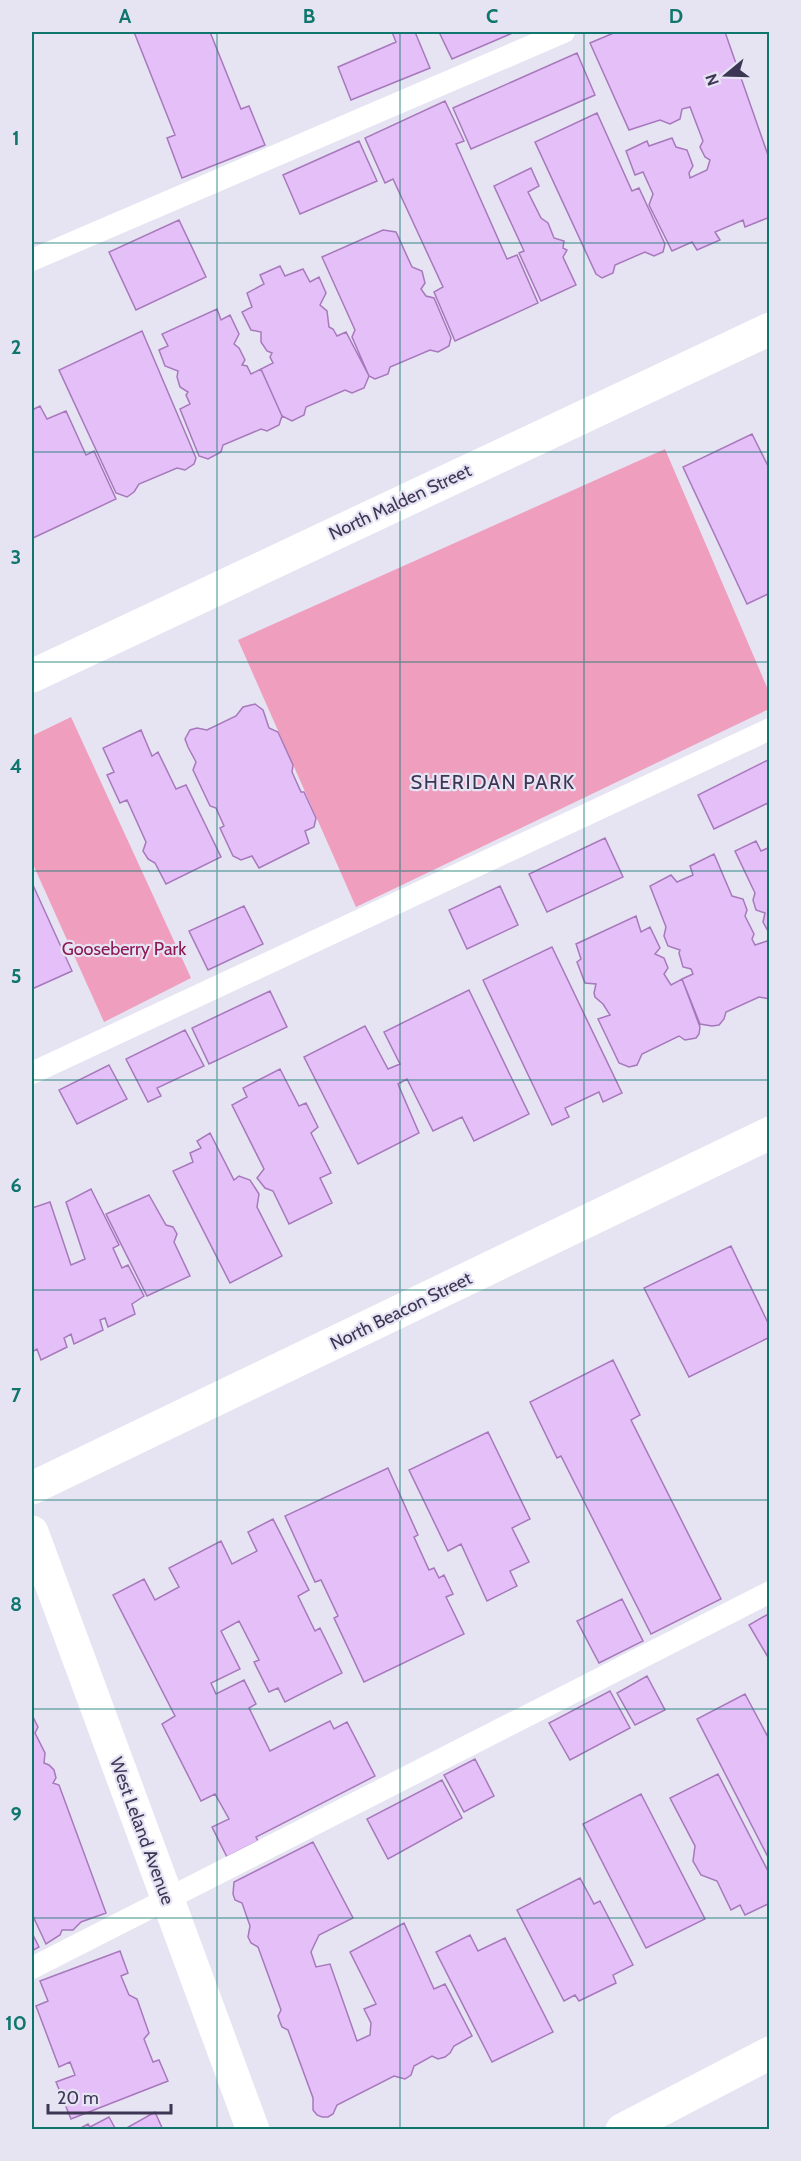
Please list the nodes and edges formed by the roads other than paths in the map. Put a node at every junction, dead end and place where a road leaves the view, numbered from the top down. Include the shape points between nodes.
1 (564, 32) edge
2 (32, 260) edge
3 (770, 329) edge
4 (32, 676) edge
5 (770, 729) edge
6 (32, 1073) edge
7 (770, 1133) edge
8 (32, 1488) edge
9 (32, 1532) edge
10 (770, 1592) edge
11 (167, 1899) junction
12 (32, 1968) edge
13 (770, 2053) edge
14 (253, 2130) edge
15 (622, 2130) edge

1 - 2 lane
3 - 4 street, North Malden Street
5 - 6 lane
7 - 8 street, North Beacon Street
9 - 11 street, West Leland Avenue
10 - 11 lane
11 - 12 lane
11 - 14 street, West Leland Avenue
13 - 15 street

